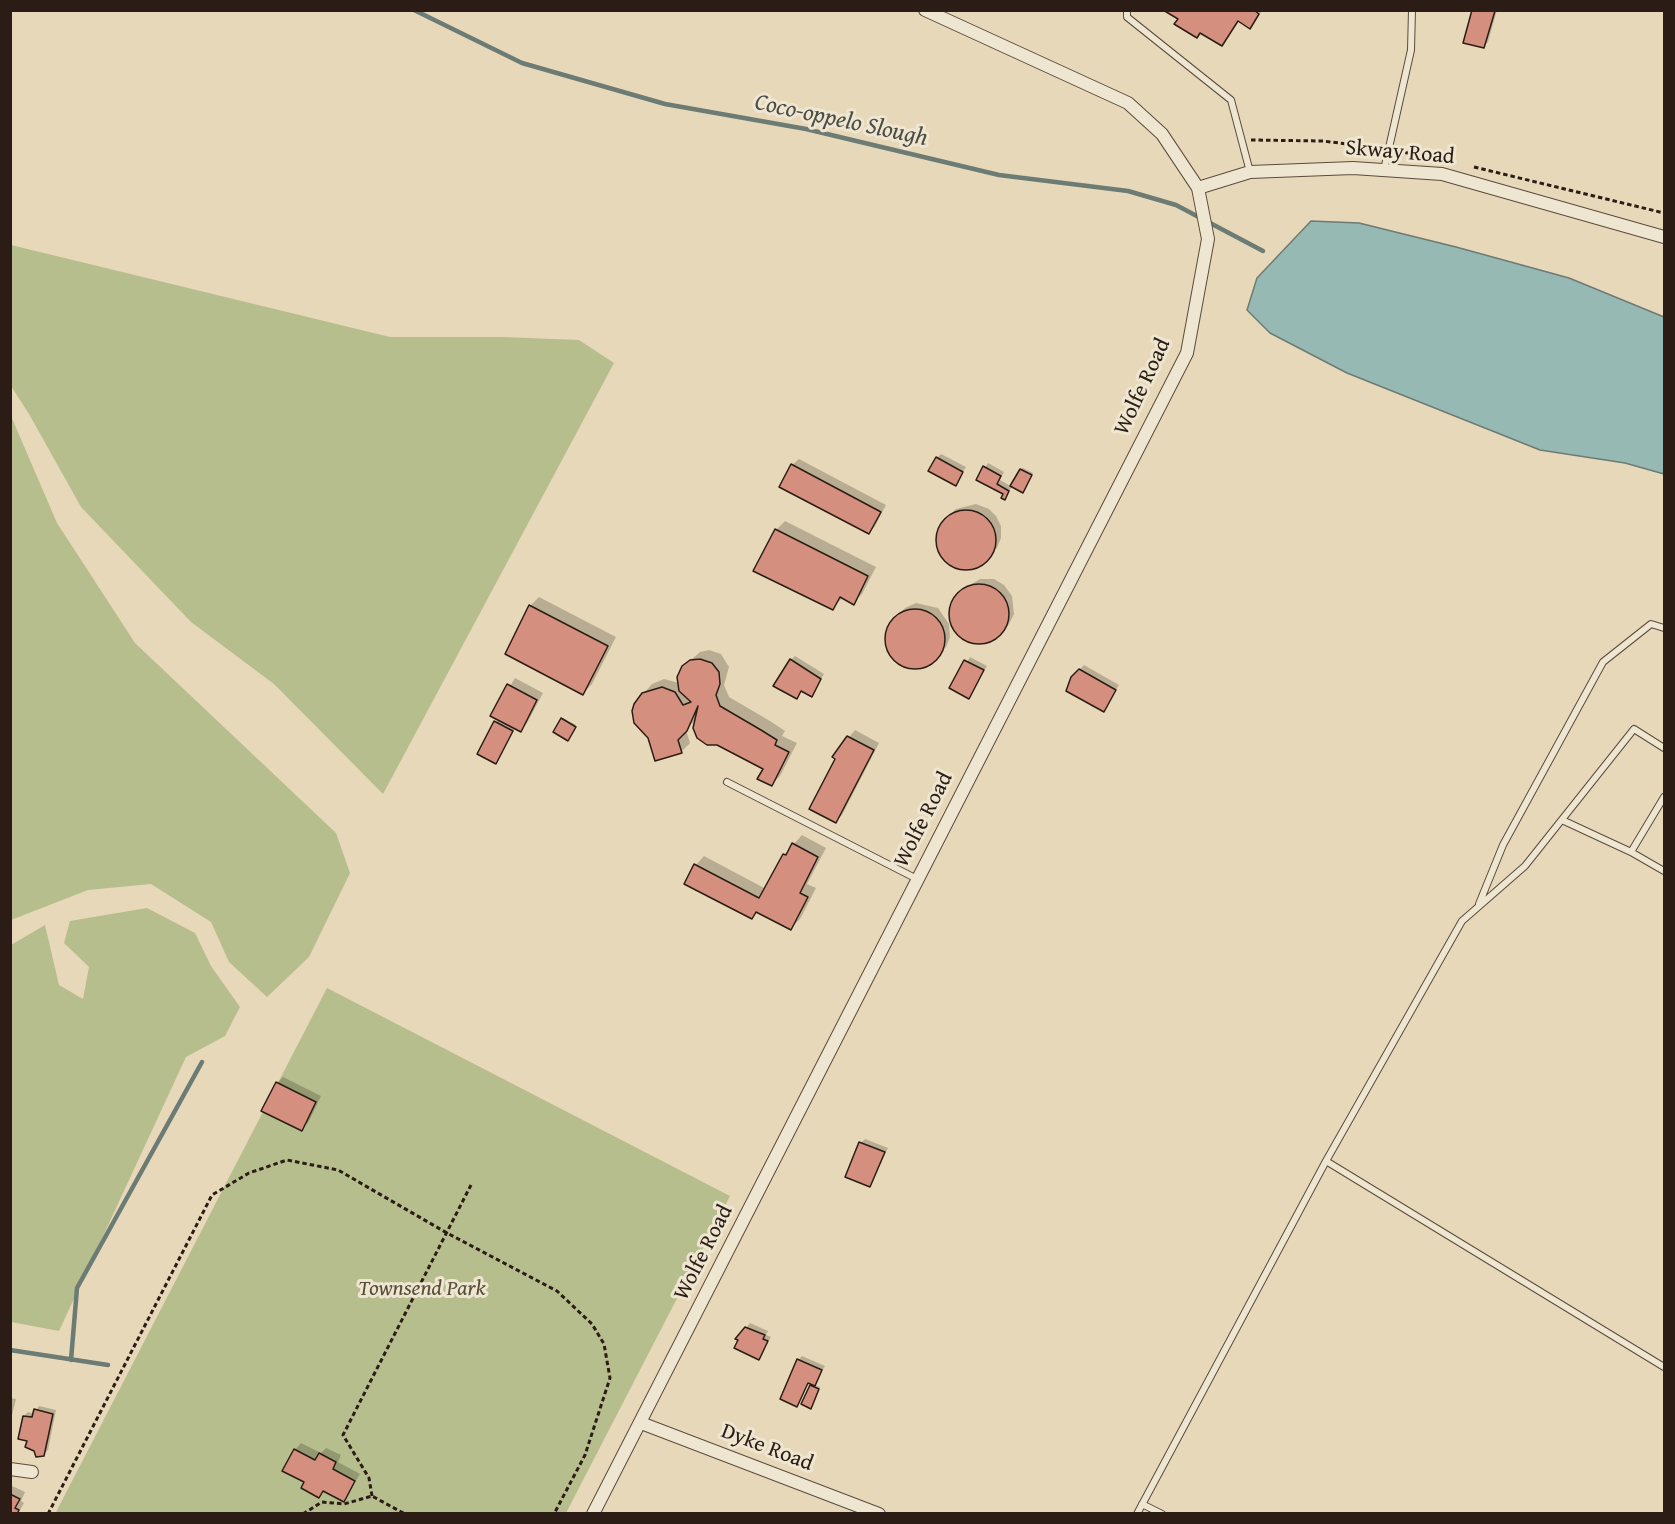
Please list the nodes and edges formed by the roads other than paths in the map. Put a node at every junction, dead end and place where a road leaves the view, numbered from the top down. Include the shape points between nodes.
1 (925, 10) edge
2 (1126, 10) edge
3 (1412, 10) edge
4 (1384, 170) junction
5 (1250, 172) junction
6 (1198, 188) junction
7 (1665, 237) edge
8 (1665, 628) edge
9 (1665, 748) edge
10 (727, 782) dead end
11 (1665, 797) edge
12 (1562, 820) junction
13 (1631, 852) junction
14 (1665, 872) edge
15 (918, 880) junction
16 (1478, 907) junction
17 (1326, 1161) junction
18 (1665, 1367) edge
19 (641, 1423) junction
20 (10, 1468) edge
21 (32, 1472) dead end
22 (1142, 1504) junction
23 (593, 1514) edge
24 (879, 1514) edge
25 (1137, 1514) edge
26 (1162, 1514) edge

1 - 6 street, Wolfe Road via 1128,103 1162,134
2 - 5 lane via 1127,17 1231,100
3 - 4 lane via 1411,51
4 - 5 street, Skway Road
4 - 7 street, Skway Road via 1442,174
5 - 6 street, Skway Road
6 - 15 street, Wolfe Road via 1208,239 1186,353
8 - 16 lane via 1651,624 1603,662 1503,845
9 - 12 lane via 1634,729
10 - 15 lane
11 - 13 lane
12 - 13 lane
12 - 16 lane via 1525,866
13 - 14 lane
15 - 19 street, Wolfe Road
16 - 17 lane via 1462,921
17 - 18 lane
17 - 22 lane
19 - 23 street, Wolfe Road
19 - 24 street, Dyke Road
20 - 21 street
22 - 25 lane
22 - 26 lane

